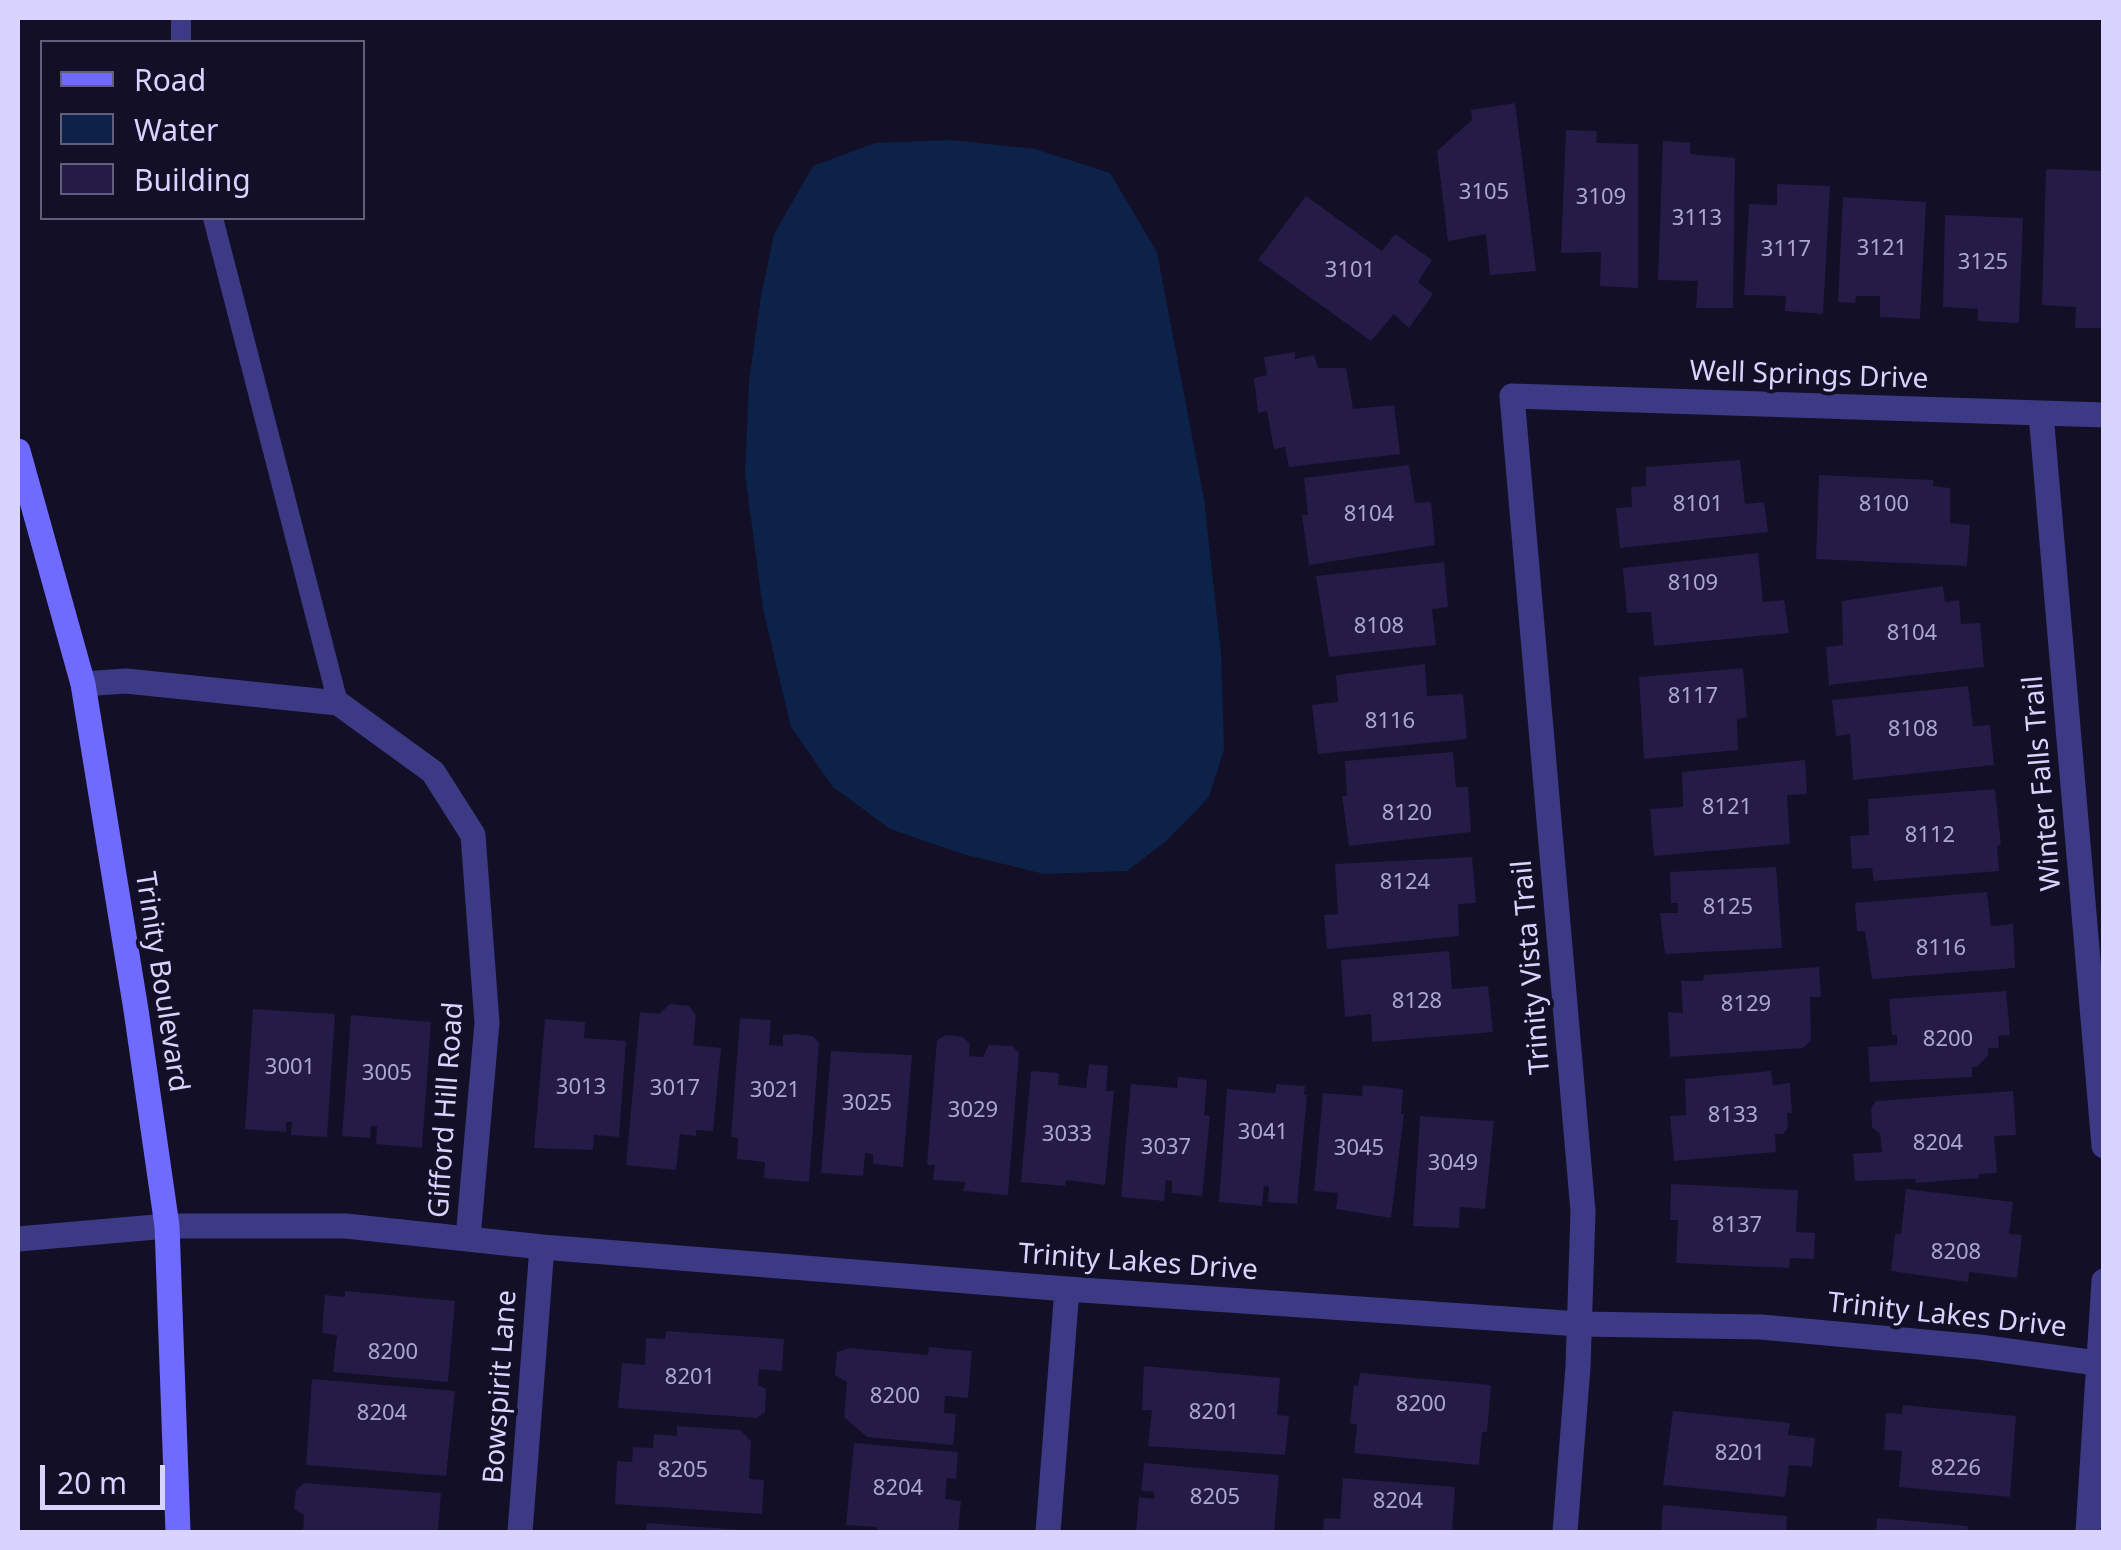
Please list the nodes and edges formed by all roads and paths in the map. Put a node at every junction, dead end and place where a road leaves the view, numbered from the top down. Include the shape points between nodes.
1 (214, 220) edge
2 (1512, 396) joint
3 (2041, 414) junction
4 (2104, 415) edge
5 (18, 450) edge
6 (82, 684) junction
7 (338, 703) junction
8 (2104, 1146) edge
9 (167, 1226) junction
10 (468, 1238) junction
11 (18, 1239) edge
12 (542, 1247) junction
13 (2104, 1281) edge
14 (1067, 1289) junction
15 (1580, 1324) junction
16 (2101, 1364) edge
17 (178, 1532) edge
18 (520, 1532) edge
19 (1048, 1532) edge
20 (1565, 1532) edge
21 (2088, 1532) edge

1 - 7 lane
2 - 3 street, Well Springs Drive
2 - 15 street, Trinity Vista Trail via 1584,1211
3 - 4 street, Well Springs Drive
3 - 8 street, Winter Falls Trail
5 - 6 main road, Trinity Boulevard
6 - 7 street via 126,681
6 - 9 main road, Trinity Boulevard
7 - 10 street, Gifford Hill Road via 433,772 473,836 488,1023
9 - 10 street, Trinity Lakes Drive via 346,1226
9 - 11 street, Trinity Lakes Drive
9 - 17 main road, Trinity Boulevard
10 - 12 street, Trinity Lakes Drive
12 - 14 street, Trinity Lakes Drive
12 - 18 street, Bowspirit Lane
13 - 16 street
14 - 15 street, Trinity Lakes Drive
14 - 19 street
15 - 16 street, Trinity Lakes Drive via 1760,1326
15 - 20 street, Trinity Vista Trail
16 - 21 street

